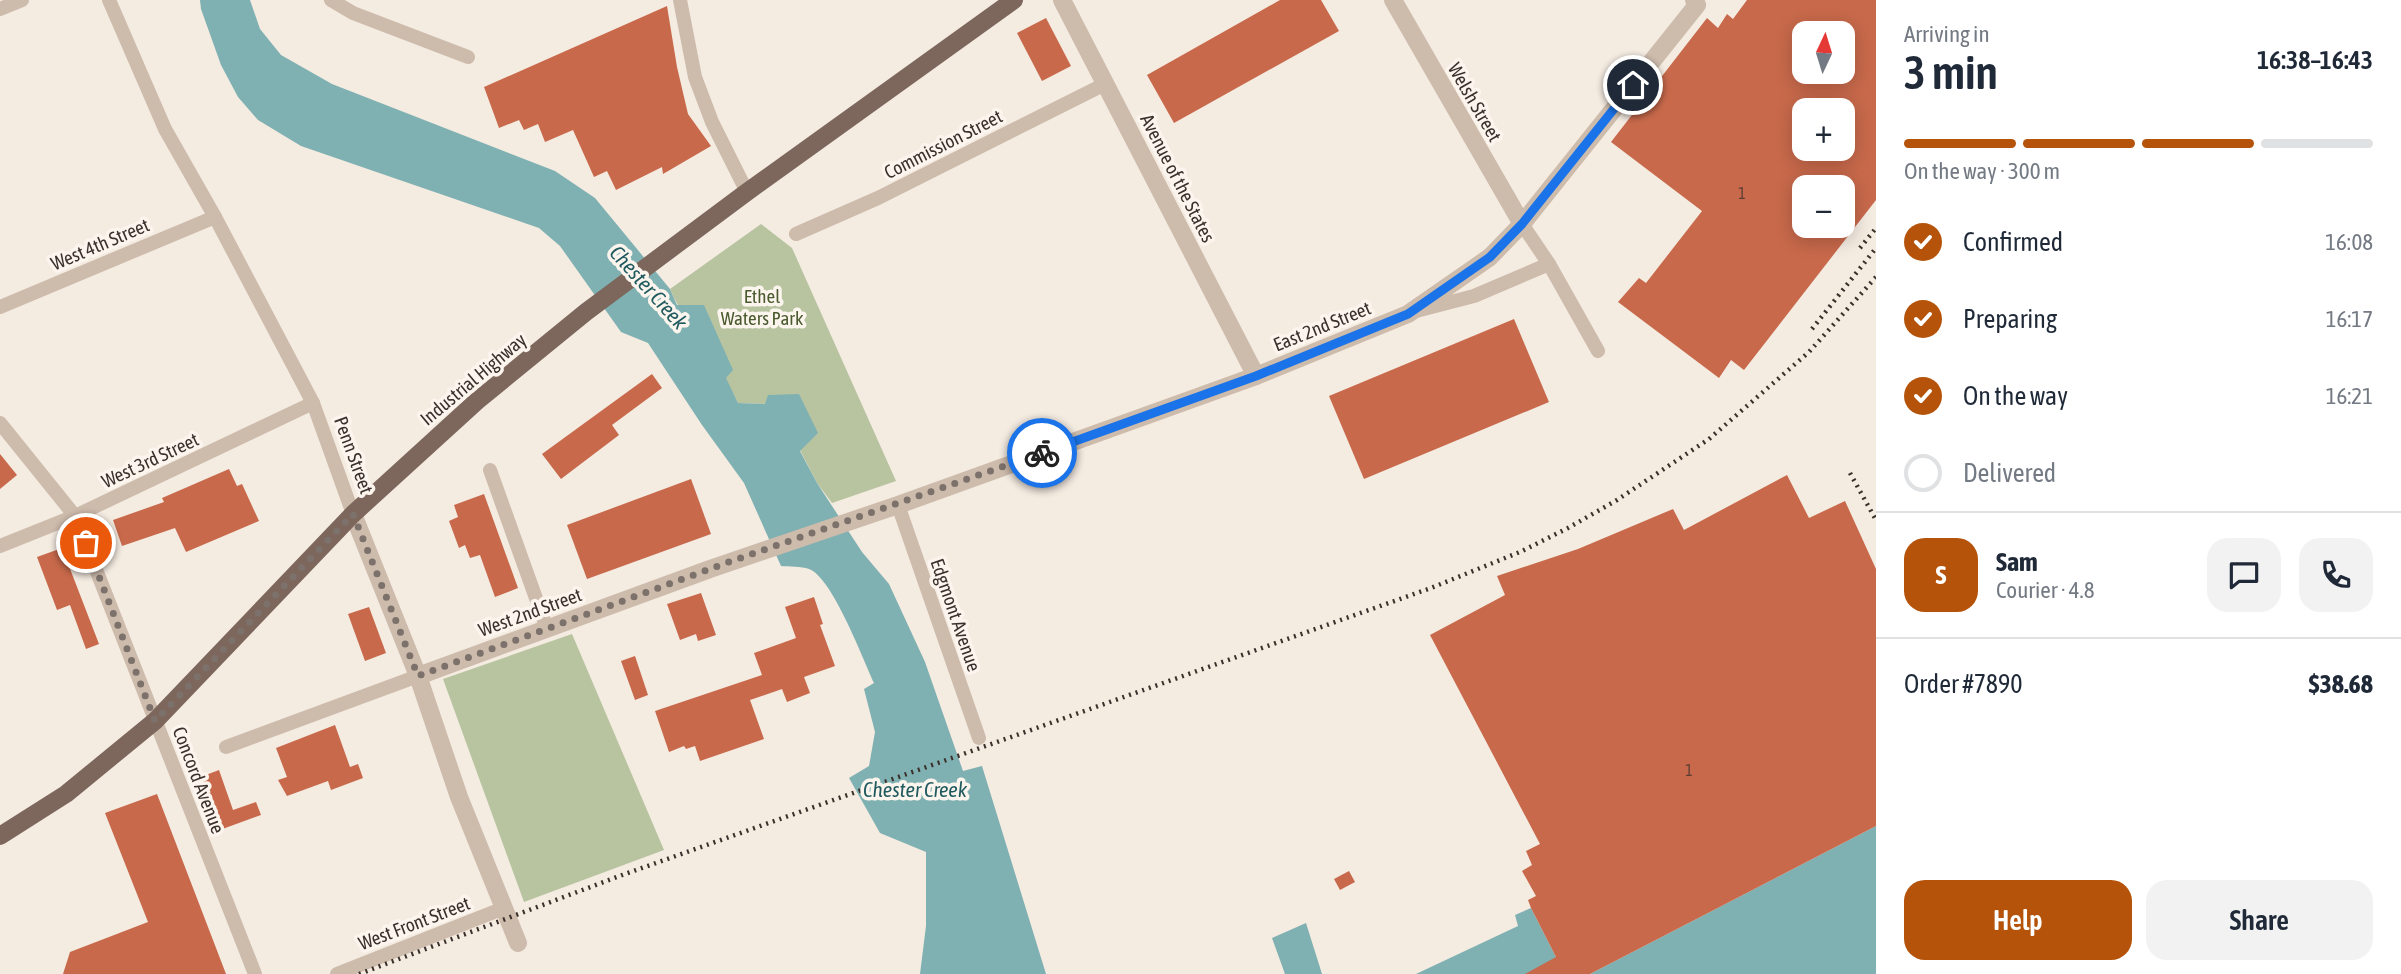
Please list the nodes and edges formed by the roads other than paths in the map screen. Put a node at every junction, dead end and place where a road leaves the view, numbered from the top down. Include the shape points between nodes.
1 (22, 0) edge
2 (109, 0) edge
3 (331, 0) edge
4 (680, 0) edge
5 (1014, 0) edge
6 (1062, 0) edge
7 (1393, 0) edge
8 (1695, 2) edge
9 (0, 9) edge
10 (468, 57) dead end
11 (1105, 84) junction
12 (747, 192) junction
13 (215, 217) junction
14 (1522, 224) junction
15 (796, 234) dead end
16 (1549, 264) junction
17 (0, 307) edge
18 (1408, 314) junction
19 (1598, 351) dead end
20 (1256, 376) junction
21 (313, 403) junction
22 (0, 424) edge
23 (490, 470) dead end
24 (898, 505) junction
25 (353, 514) junction
26 (75, 516) junction
27 (850, 521) joint
28 (0, 546) edge
29 (547, 629) junction
30 (418, 676) junction
31 (155, 721) junction
32 (979, 738) dead end
33 (226, 747) dead end
34 (0, 836) edge
35 (505, 908) junction
36 (518, 943) dead end
37 (255, 974) edge
38 (337, 974) edge

1 - 9 street
2 - 13 street, Penn Street via 165,129
3 - 10 street via 353,13
4 - 12 street via 695,77
5 - 12 main road, Industrial Highway
6 - 11 street, Avenue of the States
7 - 14 street, Welsh Street
8 - 14 street, East 2nd Street
11 - 15 street, Commission Street
11 - 20 street, Avenue of the States
12 - 25 main road, Industrial Highway via 586,312 477,401
13 - 17 street, West 4th Street
13 - 21 street, Penn Street
14 - 16 street
14 - 18 street, East 2nd Street via 1490,257
16 - 18 street via 1474,296
16 - 19 street
18 - 20 street, East 2nd Street
20 - 24 street, East 2nd Street
21 - 25 street, Penn Street
21 - 26 street, West 3rd Street
22 - 26 street, Concord Avenue
23 - 29 street
24 - 27 street, East 2nd Street
24 - 32 street, Edgmont Avenue
25 - 30 street, Penn Street
25 - 31 main road, Industrial Highway
26 - 28 street, West 3rd Street
26 - 31 street, Concord Avenue
27 - 29 street, West 2nd Street
29 - 30 street, West 2nd Street
30 - 33 street, West 2nd Street
30 - 35 street, Penn Street via 459,797
31 - 34 main road, Industrial Highway via 66,794
31 - 37 street, Concord Avenue
35 - 36 street, Penn Street
35 - 38 street, West Front Street

